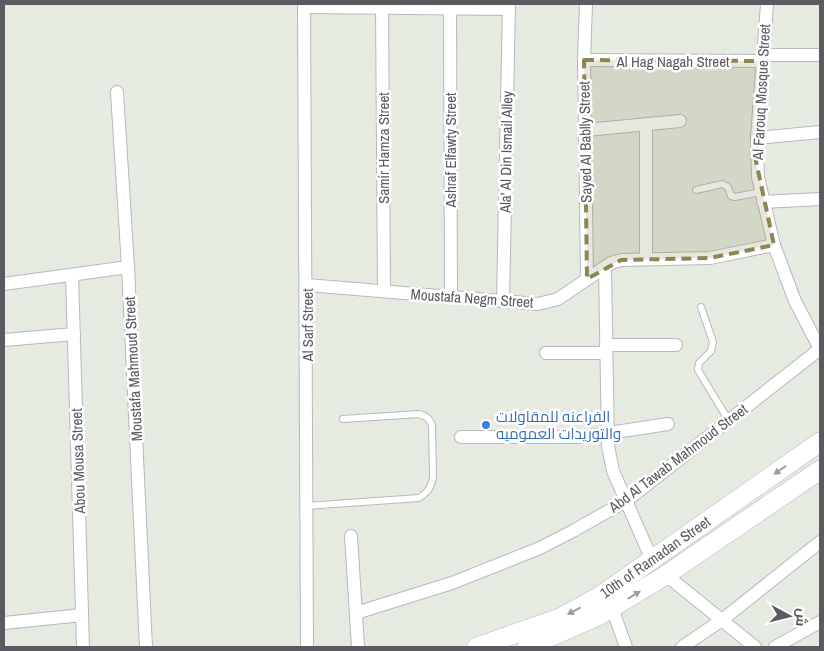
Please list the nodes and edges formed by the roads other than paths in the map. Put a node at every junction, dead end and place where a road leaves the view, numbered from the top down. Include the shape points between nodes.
1 (586, 4) edge
2 (767, 4) edge
3 (304, 6) edge
4 (382, 6) edge
5 (450, 6) edge
6 (509, 6) edge
7 (820, 55) edge
8 (762, 58) junction
9 (584, 60) junction
10 (118, 92) dead end
11 (680, 121) dead end
12 (646, 124) junction
13 (586, 130) junction
14 (820, 132) edge
15 (756, 138) junction
16 (696, 190) dead end
17 (762, 197) junction
18 (820, 199) edge
19 (774, 245) junction
20 (646, 259) junction
21 (128, 267) junction
22 (605, 267) junction
23 (72, 275) junction
24 (587, 280) junction
25 (4, 284) edge
26 (307, 285) junction
27 (384, 292) junction
28 (450, 297) junction
29 (502, 301) junction
30 (701, 306) dead end
31 (74, 334) junction
32 (4, 340) edge
33 (676, 345) dead end
34 (606, 349) junction
35 (820, 349) edge
36 (546, 353) dead end
37 (343, 419) dead end
38 (728, 421) junction
39 (668, 424) dead end
40 (608, 434) junction
41 (461, 437) dead end
42 (820, 442) edge
43 (820, 470) edge
44 (626, 501) junction
45 (306, 506) junction
46 (351, 536) dead end
47 (820, 542) edge
48 (652, 560) junction
49 (666, 576) junction
50 (612, 608) junction
51 (356, 613) junction
52 (82, 615) junction
53 (722, 620) junction
54 (820, 622) edge
55 (4, 623) edge
56 (83, 647) edge
57 (146, 647) edge
58 (308, 647) edge
59 (358, 647) edge
60 (477, 647) edge
61 (527, 647) edge
62 (626, 647) edge
63 (682, 647) edge
64 (755, 647) edge
65 (775, 647) edge

1 - 9 street, Sayed Al Bablly Street
2 - 8 street, Al Farouq Mosque Street
3 - 4 street
3 - 26 street, Al Sarf Street
4 - 5 street
4 - 27 street, Samir Hamza Street
5 - 6 street
5 - 28 street, Ashraf Elfawty Street
6 - 29 street, Ala' Al Din Ismail Alley
7 - 8 street, Al Hag Nagah Street
8 - 9 street, Al Hag Nagah Street
8 - 15 street, Al Farouq Mosque Street
9 - 13 street, Sayed Al Bablly Street
10 - 21 street, Moustafa Mahmoud Street
11 - 12 street
12 - 13 street
12 - 20 street
13 - 24 street, Sayed Al Bablly Street
14 - 15 street
15 - 17 street, Al Farouq Mosque Street
16 - 17 lane via 722,184 728,187 731,196
17 - 18 street
17 - 19 street, Al Farouq Mosque Street
19 - 20 street, Moustafa Negm Street via 710,258
19 - 35 street, Al Farouq Mosque Street via 795,301
20 - 22 street, Moustafa Negm Street via 621,260
21 - 23 street
21 - 57 street, Moustafa Mahmoud Street
22 - 24 street, Moustafa Negm Street
22 - 34 street
23 - 25 street
23 - 31 street, Abou Mousa Street
24 - 29 street, Moustafa Negm Street via 558,299 545,303
26 - 27 street, Moustafa Negm Street
26 - 45 street, Al Sarf Street
27 - 28 street, Moustafa Negm Street
28 - 29 street, Moustafa Negm Street
30 - 38 lane via 713,342 698,370
31 - 32 street
31 - 52 street, Abou Mousa Street
33 - 34 street
34 - 36 street
34 - 40 street
35 - 38 street, Abd Al Tawab Mahmoud Street
37 - 45 lane via 426,415 432,425 431,486 419,498
38 - 44 street, Abd Al Tawab Mahmoud Street
39 - 40 street
40 - 41 street
40 - 44 street via 613,471
42 -> 48 main road, 10th of Ramadan Street
43 - 49 main road, 10th of Ramadan Street
44 - 48 street
44 - 51 street, Abd Al Tawab Mahmoud Street via 540,548 452,582
45 - 58 street, Al Sarf Street
46 - 51 street
47 - 53 street
48 -> 60 main road, 10th of Ramadan Street via 600,596 560,618
50 -> 49 main road, 10th of Ramadan Street
49 - 53 street
50 - 61 main road, 10th of Ramadan Street
50 - 62 street
51 - 59 street
52 - 55 street
52 - 56 street, Abou Mousa Street
53 - 63 street
53 - 64 street
54 - 65 street

